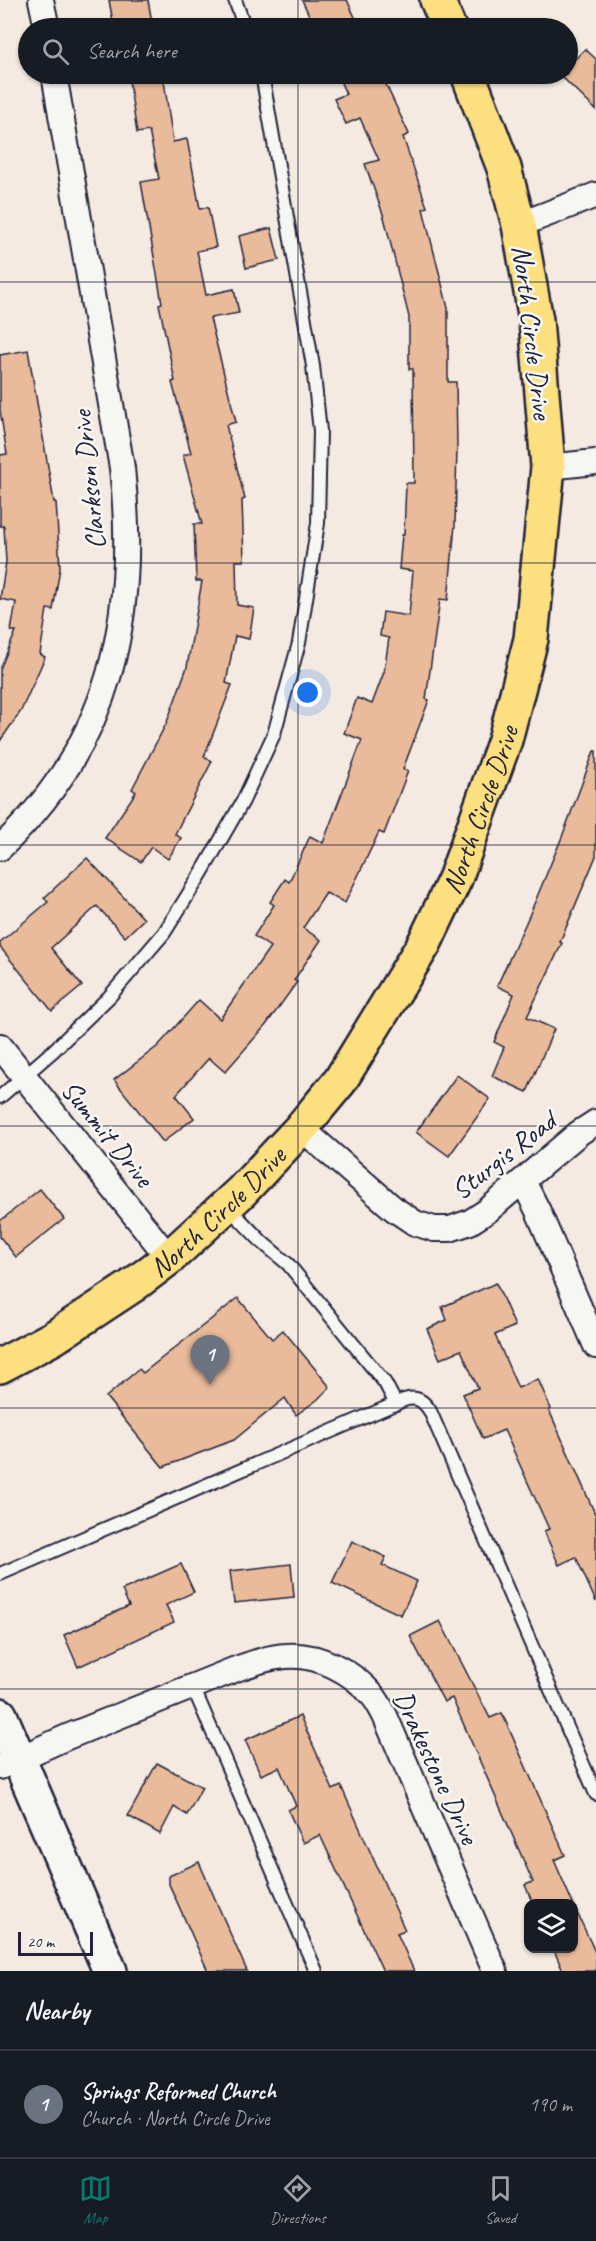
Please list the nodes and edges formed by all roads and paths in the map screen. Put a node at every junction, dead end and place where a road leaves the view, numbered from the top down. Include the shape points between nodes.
1 (41, 0) edge
2 (235, 0) edge
3 (436, 0) edge
4 (45, 18) edge
5 (241, 18) edge
6 (444, 18) edge
7 (56, 84) edge
8 (264, 84) edge
9 (472, 84) edge
10 (596, 195) edge
11 (519, 225) junction
12 (596, 462) edge
13 (548, 467) junction
14 (0, 848) edge
15 (0, 1046) edge
16 (25, 1076) junction
17 (0, 1096) edge
18 (596, 1122) edge
19 (301, 1128) junction
20 (523, 1181) junction
21 (227, 1206) junction
22 (169, 1258) junction
23 (596, 1346) edge
24 (0, 1366) edge
25 (396, 1404) junction
26 (0, 1574) edge
27 (193, 1687) junction
28 (0, 1715) edge
29 (9, 1763) edge
30 (596, 1794) edge
31 (110, 1971) edge
32 (316, 1971) edge
33 (495, 1971) edge

1 - 4 street
2 - 5 lane
3 - 6 main road
7 - 14 street, Clarkson Drive via 122,468 128,528 125,593 117,645 90,726 46,798
8 - 16 lane via 313,366 320,430 318,523 299,643 274,734 243,801 164,933 109,997
9 - 11 main road, North Circle Drive via 504,168
10 - 11 street
11 - 13 main road, North Circle Drive via 536,320
12 - 13 street
13 - 19 main road, North Circle Drive via 531,639 506,740 455,879 424,944 340,1081
15 - 16 street, Summit Drive
16 - 17 lane
16 - 22 street, Summit Drive
18 - 20 street, Sturgis Road
19 - 20 street, Sturgis Road via 394,1209 415,1223 434,1229 450,1229 470,1222
19 - 21 main road, North Circle Drive
20 - 23 street
21 - 22 main road, North Circle Drive
21 - 25 lane via 288,1264 385,1383
22 - 24 main road, North Circle Drive via 94,1312
25 - 26 lane
25 - 30 lane via 412,1398 426,1404 430,1411
27 - 29 street, Drakestone Drive
27 - 32 lane
27 - 33 street, Drakestone Drive via 263,1659 288,1656 314,1658 357,1681 374,1697 385,1716
28 - 29 main road
29 - 31 main road

